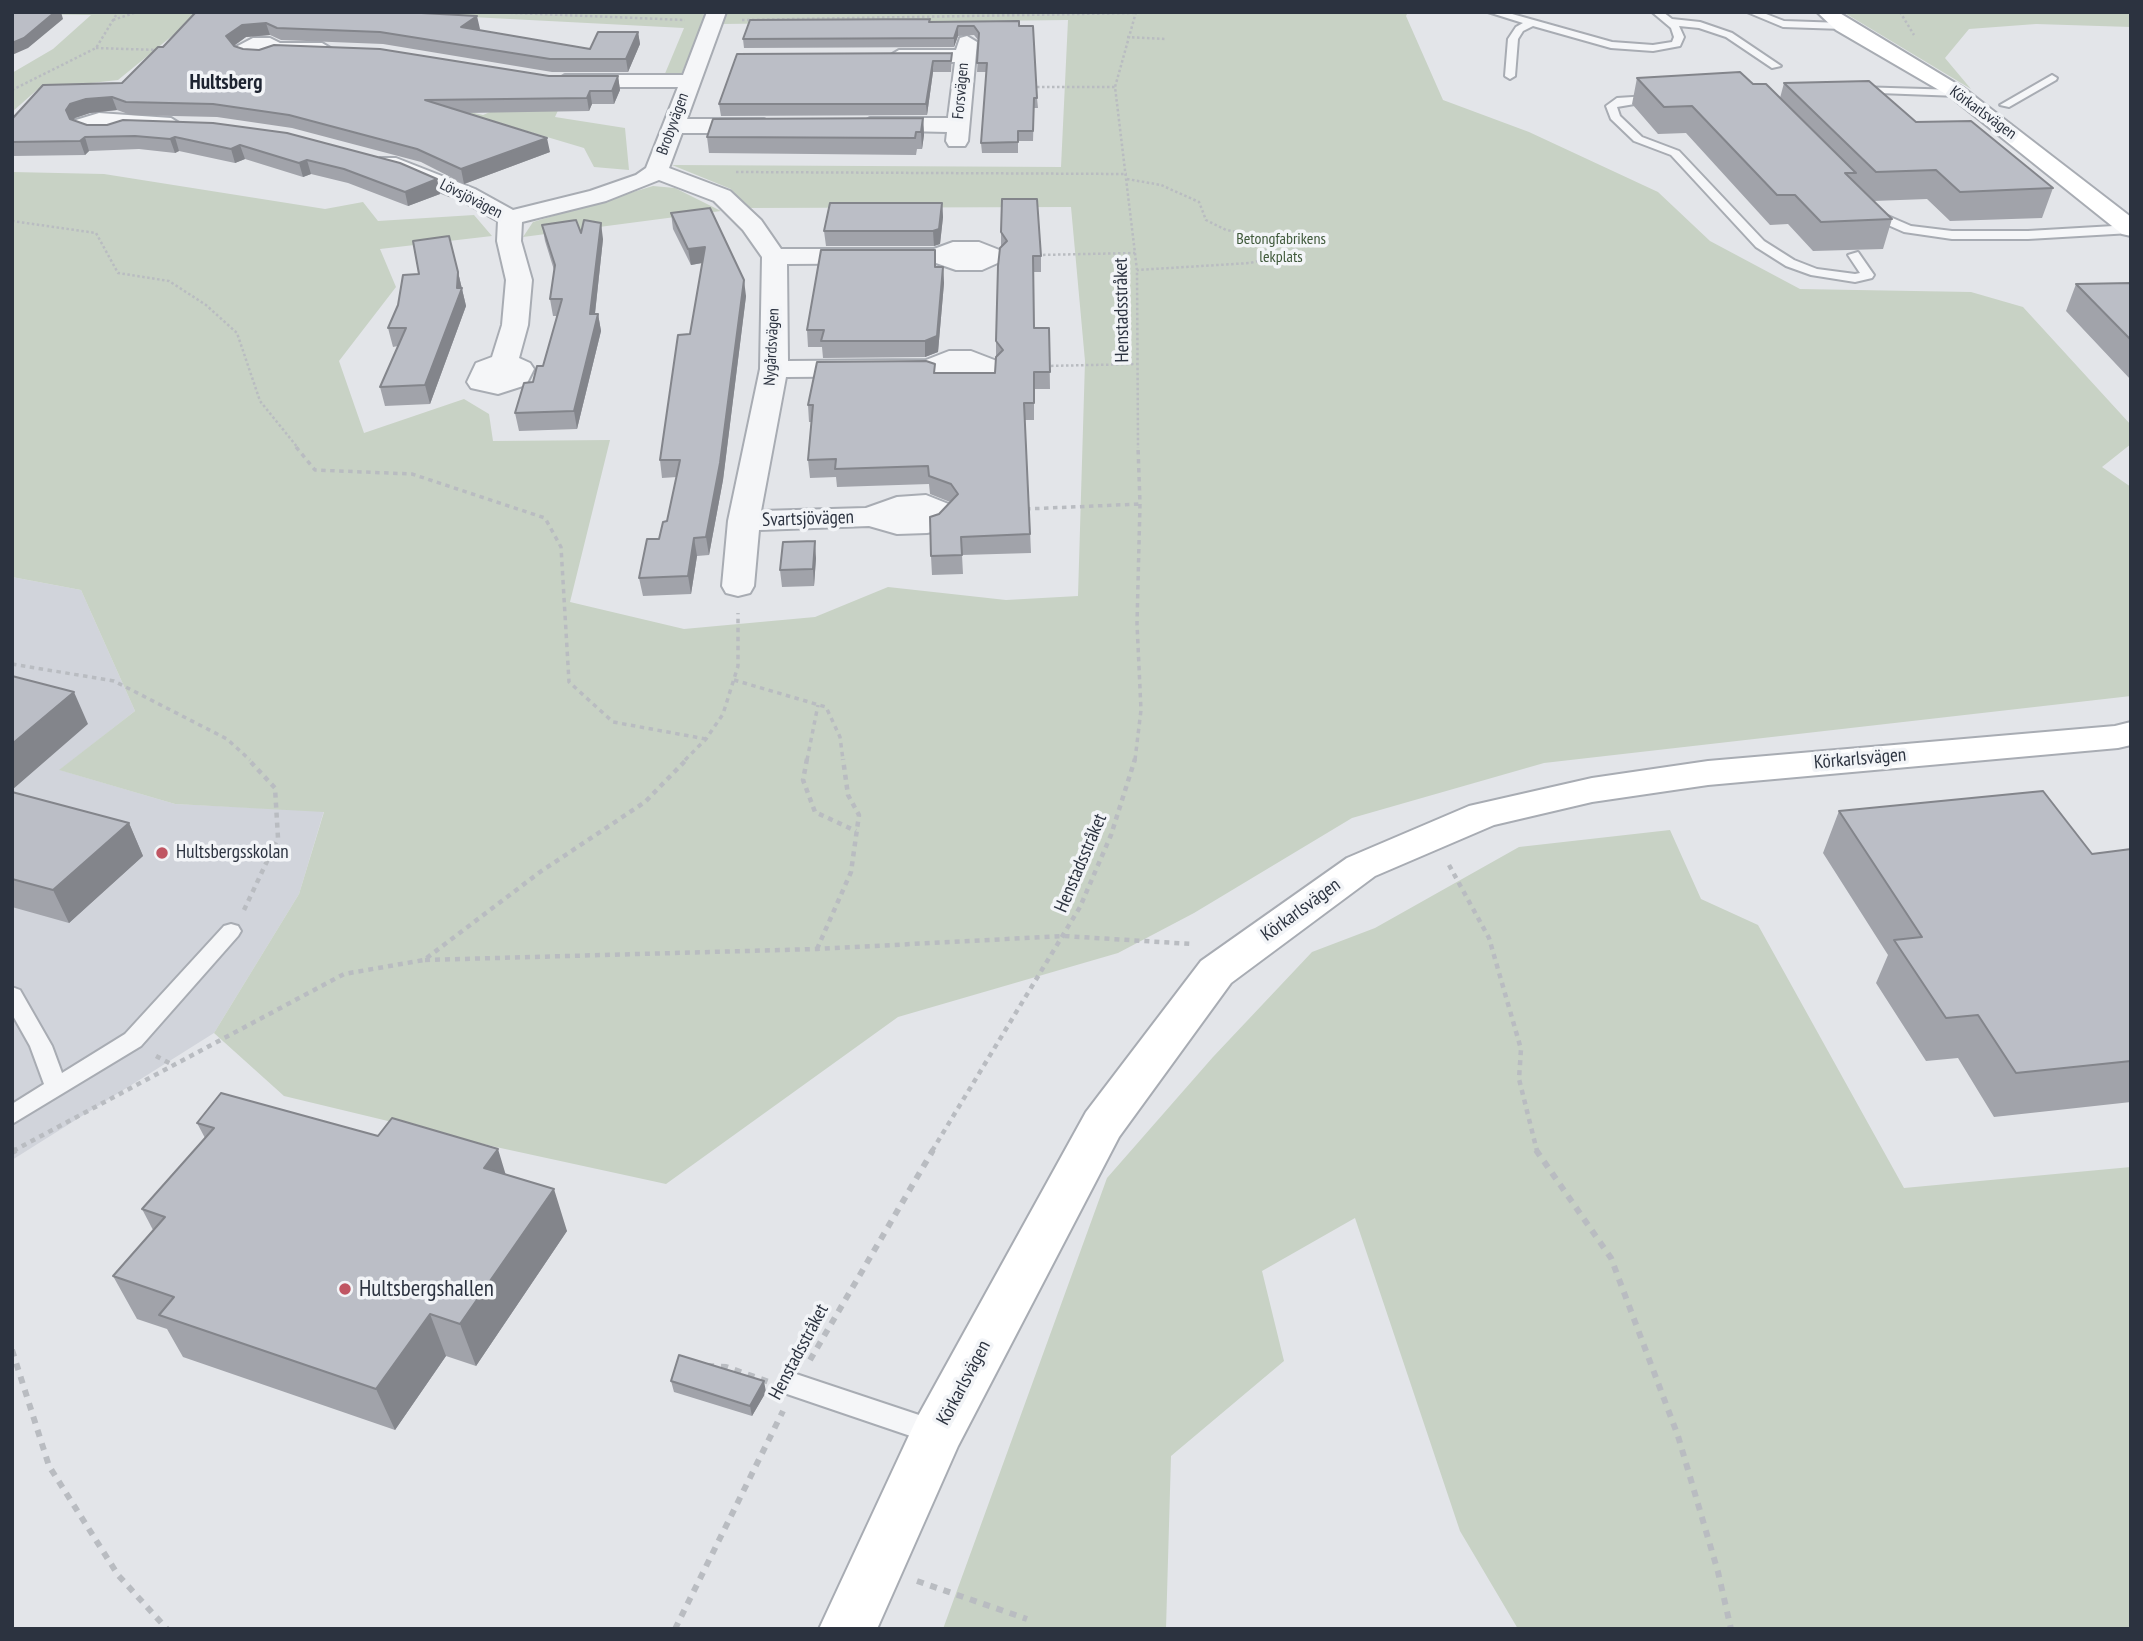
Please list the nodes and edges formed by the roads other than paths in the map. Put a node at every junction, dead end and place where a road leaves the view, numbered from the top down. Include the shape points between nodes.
1 (1493, 12) edge
2 (1657, 12) edge
3 (1752, 12) edge
4 (1826, 12) edge
5 (716, 16) edge
6 (1669, 22) junction
7 (1530, 24) junction
8 (1843, 26) junction
9 (275, 49) edge
10 (346, 50) edge
11 (729, 56) dead end
12 (881, 56) edge
13 (701, 57) junction
14 (1776, 66) dead end
15 (1510, 76) dead end
16 (2052, 78) dead end
17 (542, 79) edge
18 (689, 81) junction
19 (1838, 90) edge
20 (1912, 93) junction
21 (1958, 93) junction
22 (1674, 97) edge
23 (1853, 99) edge
24 (2005, 105) dead end
25 (125, 124) edge
26 (780, 125) edge
27 (849, 125) edge
28 (192, 126) edge
29 (672, 126) junction
30 (363, 156) edge
31 (656, 171) junction
32 (1859, 203) edge
33 (510, 218) junction
34 (2131, 229) edge
35 (1854, 255) dead end
36 (993, 256) road end
37 (774, 257) junction
38 (504, 362) dead end
39 (987, 367) road end
40 (774, 369) junction
41 (871, 517) dead end
42 (744, 521) junction
43 (738, 586) road end
44 (2131, 733) edge
45 (231, 931) road end
46 (12, 995) edge
47 (56, 1085) junction
48 (12, 1115) edge
49 (795, 1388) road end
50 (937, 1433) junction
51 (848, 1629) edge

1 - 7 lane
2 - 6 lane
3 - 8 lane via 1783,24
4 - 8 street, Körkarlsvägen
5 - 13 street, Brobyvägen
6 - 7 lane via 1679,37 1676,44 1645,48 1611,46
6 - 14 lane via 1700,25 1729,35
7 - 15 lane via 1519,29 1513,39
8 - 21 street, Körkarlsvägen
9 - 10 street
11 - 13 street
12 - 27 street, Forsvägen via 966,49 958,133
13 - 18 street, Brobyvägen
16 - 24 lane
17 - 18 street
18 - 29 street, Brobyvägen
19 - 20 lane
20 - 21 lane
20 - 23 lane
21 - 34 street, Körkarlsvägen
22 - 35 lane via 1617,101 1611,106 1629,133 1675,153 1742,228 1790,263 1834,276 1868,275
25 - 28 street
26 - 29 street
29 - 31 street, Brobyvägen
30 - 33 street, Lövsjövägen via 412,170
31 - 33 street, Brobyvägen via 598,196
31 - 37 street via 722,195 752,225
32 - 34 lane via 1869,213 1909,229 1952,235
33 - 38 street, Lövsjövägen via 509,241 519,280 515,325
36 - 37 street via 979,249 953,249 938,256
37 - 40 street, Nygårdsvägen
39 - 40 street via 971,376 954,377 931,368
40 - 42 street, Nygårdsvägen
41 - 42 street, Svartsjövägen
42 - 43 street, Nygårdsvägen
44 - 50 street, Körkarlsvägen via 1708,773 1592,790 1483,816 1361,867 1216,972 1102,1125
45 - 47 lane via 133,1040
46 - 47 lane via 41,1046
47 - 48 lane
49 - 50 lane
50 - 51 street, Körkarlsvägen

